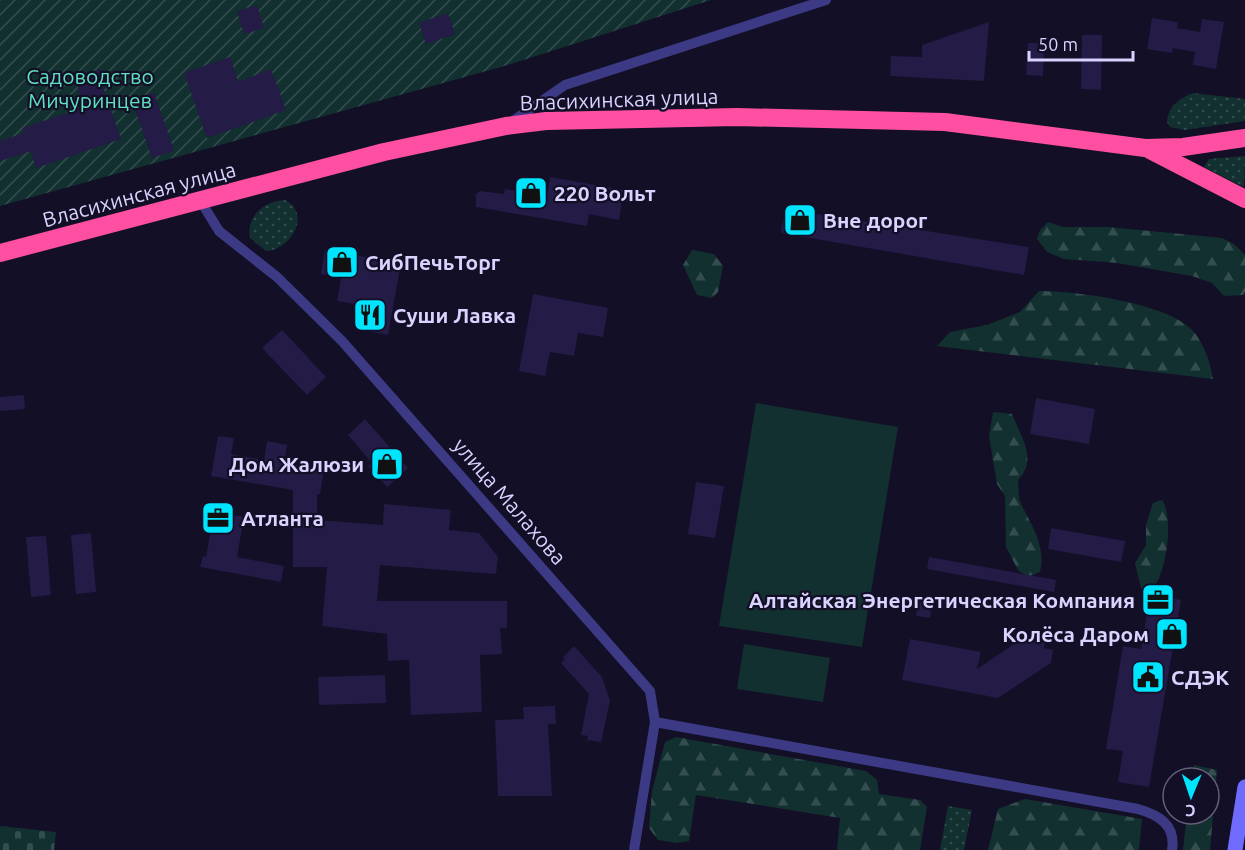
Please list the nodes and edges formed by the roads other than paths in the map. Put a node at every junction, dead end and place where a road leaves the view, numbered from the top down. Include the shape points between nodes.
1 (826, 0) edge
2 (506, 126) junction
3 (1245, 138) edge
4 (1145, 148) junction
5 (1245, 199) edge
6 (200, 200) junction
7 (0, 253) edge
8 (655, 722) junction
9 (1245, 787) edge
10 (634, 850) edge
11 (1172, 850) edge
12 (1234, 850) edge

1 - 2 street via 565,85
2 - 4 highway, Власихинская улица via 586,119 945,122
2 - 6 highway, Власихинская улица via 384,152
3 - 4 highway
4 - 5 highway
6 - 7 highway, Власихинская улица
6 - 8 street, улица Малахова via 219,231 277,277 342,341 633,669 650,691
8 - 10 street, улица Малахова
8 - 11 street via 1138,809 1164,820 1171,830
9 - 12 main road

